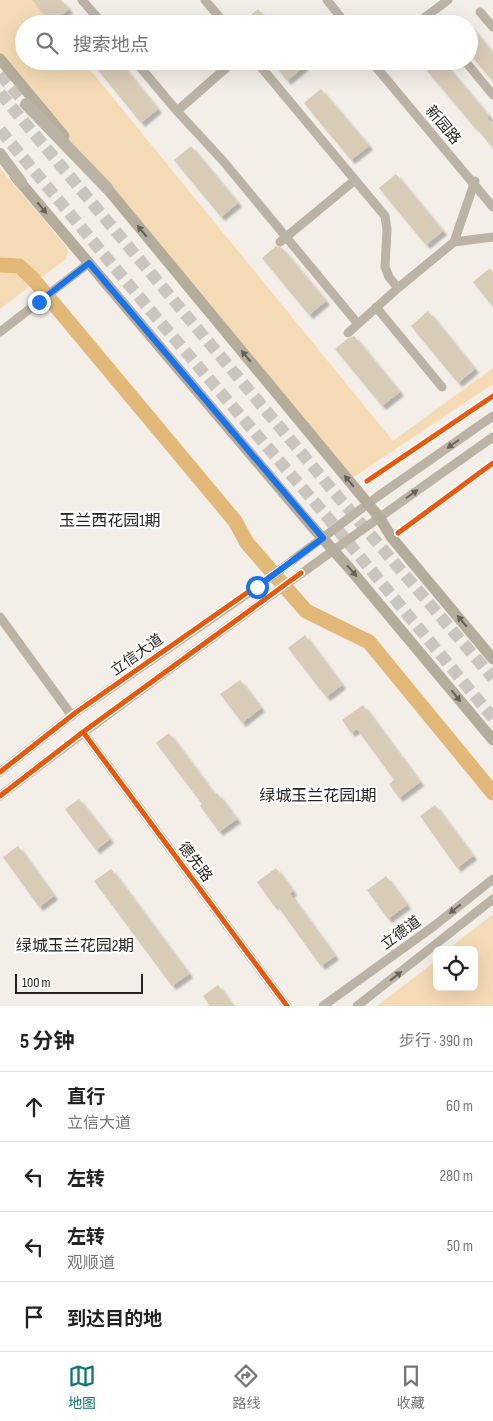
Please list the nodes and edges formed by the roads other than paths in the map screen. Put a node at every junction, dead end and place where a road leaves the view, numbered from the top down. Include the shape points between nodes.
1 (205, 0) edge
2 (321, 0) edge
3 (327, 0) edge
4 (448, 0) edge
5 (87, 2) edge
6 (480, 12) dead end
7 (96, 15) edge
8 (218, 15) edge
9 (333, 15) edge
10 (339, 15) edge
11 (428, 15) edge
12 (493, 27) edge
13 (0, 58) edge
14 (143, 70) edge
15 (224, 70) edge
16 (263, 70) edge
17 (379, 70) edge
18 (385, 70) edge
19 (472, 70) edge
20 (493, 95) edge
21 (26, 104) tunnel mouth
22 (177, 111) junction
23 (0, 155) edge
24 (355, 180) junction
25 (21, 182) joint
26 (474, 182) junction
27 (107, 188) junction
28 (492, 198) edge
29 (493, 207) edge
30 (493, 237) edge
31 (284, 239) junction
32 (454, 242) junction
33 (88, 261) junction
34 (398, 288) junction
35 (38, 301) junction
36 (376, 307) junction
37 (358, 324) junction
38 (0, 327) edge
39 (0, 332) edge
40 (348, 333) dead end
41 (442, 387) dead end
42 (493, 416) edge
43 (493, 438) edge
44 (368, 504) junction
45 (379, 517) junction
46 (323, 538) junction
47 (333, 550) junction
48 (0, 617) edge
49 (0, 625) edge
50 (493, 659) edge
51 (71, 717) junction
52 (81, 734) junction
53 (493, 740) edge
54 (0, 772) edge
55 (0, 796) edge
56 (493, 879) edge
57 (493, 899) edge
58 (282, 1006) edge
59 (287, 1006) edge
60 (323, 1006) edge
61 (357, 1006) edge

1 - 8 street
2 - 9 street
3 - 10 street
4 - 11 street
5 - 7 street
6 - 12 street
13 - 27 main road
14 - 22 street
15 - 22 street
16 - 24 street
17 - 26 street, 新园路
18 - 26 street, 新园路
19 - 20 street
21 - 27 highway
22 - 31 street via 224,162
23 - 25 highway
24 - 31 street
24 - 34 street via 385,216 385,267
25 -> 33 main road
26 - 28 street, 新园路
26 - 29 street, 新园路
26 - 32 street
44 -> 27 main road
30 - 32 street
31 - 37 street
32 - 34 street
33 - 35 street
33 - 46 main road
34 - 36 street
35 - 38 street
35 - 39 street
36 - 37 street
36 - 41 street
37 - 40 street
42 -> 44 street, 立信大道
45 -> 43 street, 立信大道
44 - 45 main road
44 - 46 street, 立信大道
45 - 47 street, 立信大道
50 -> 45 main road via 392,538
46 - 47 main road
46 - 51 street, 立信大道
47 - 52 street, 立信大道
47 -> 53 main road
48 - 51 street
49 - 51 street
51 - 54 street, 立信大道
52 - 55 street, 立信大道
52 - 58 street, 德先路
52 - 59 street, 德先路
56 -> 60 street, 立德道
61 -> 57 street, 立德道

